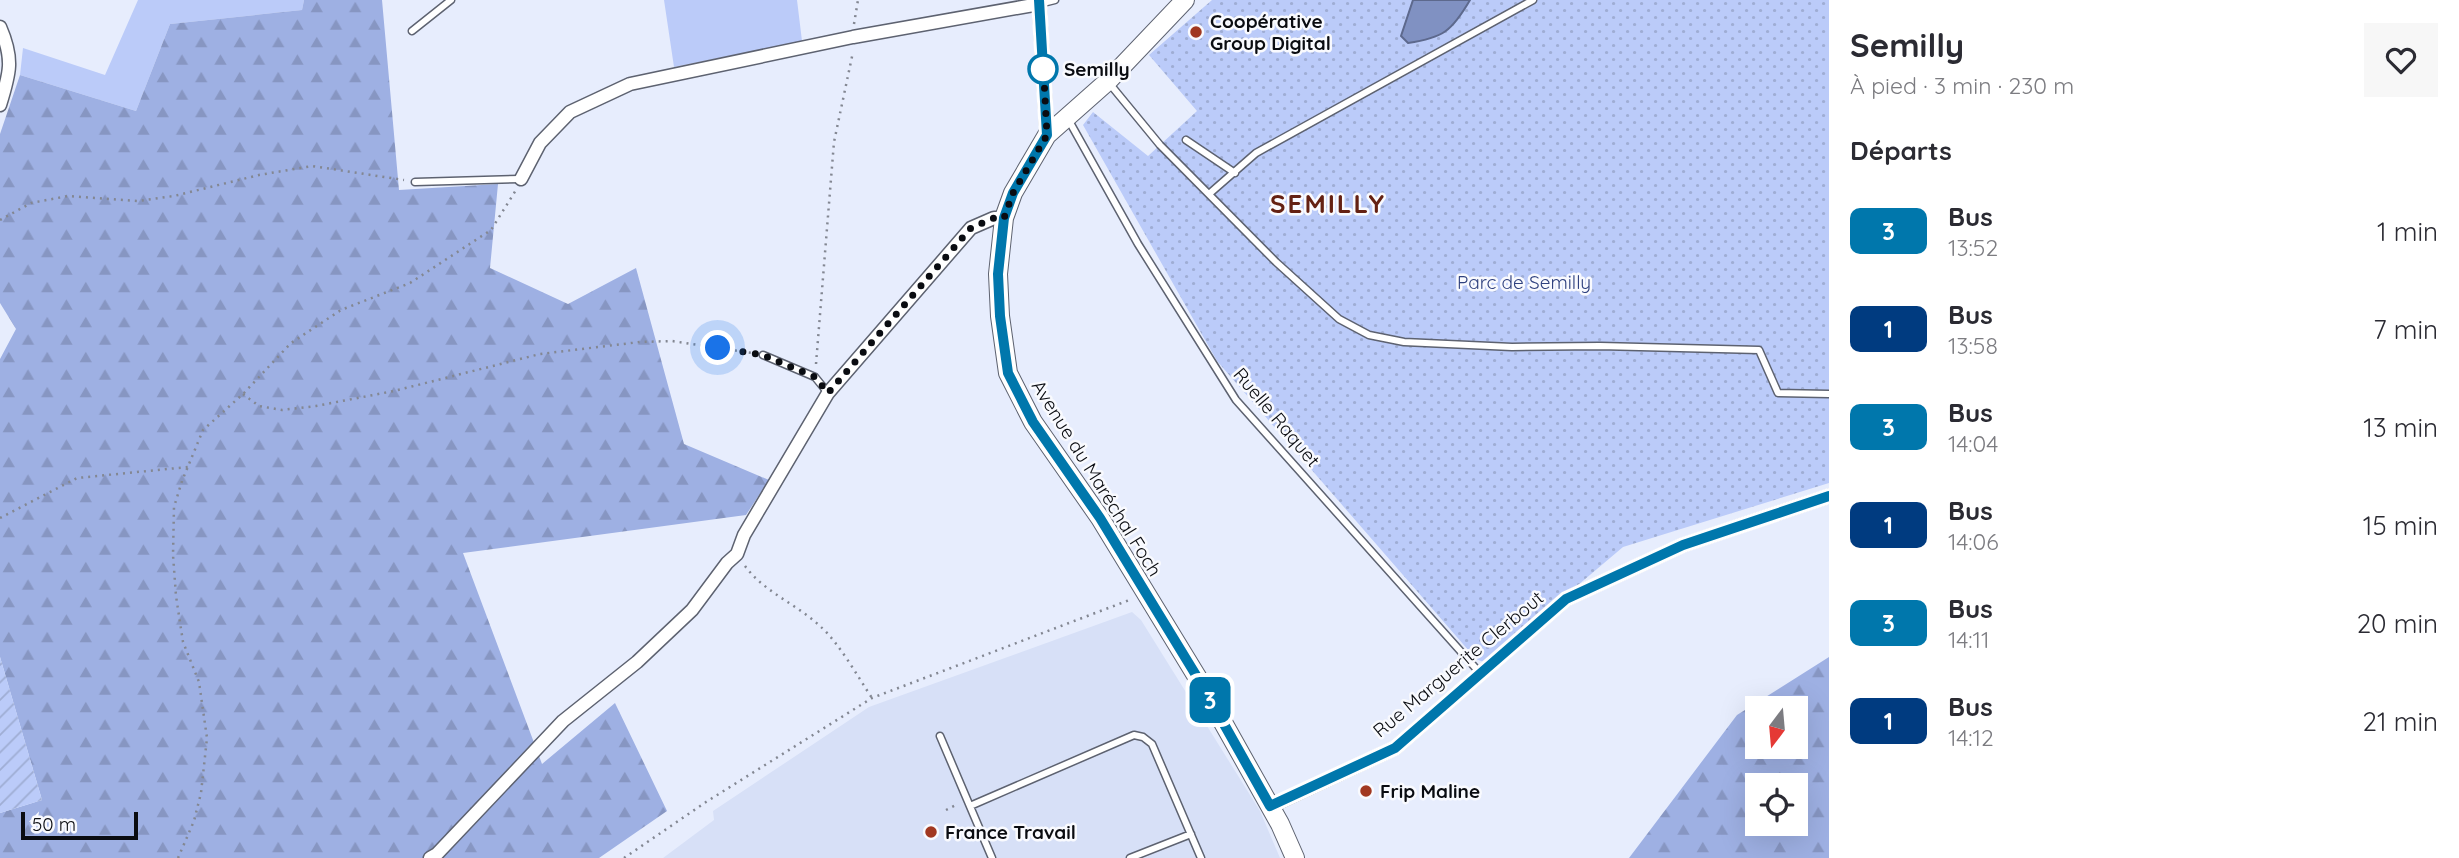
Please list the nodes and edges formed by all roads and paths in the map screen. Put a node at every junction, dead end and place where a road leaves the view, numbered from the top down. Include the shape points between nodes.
1 (451, 0) edge
2 (858, 0) edge
3 (1055, 0) edge
4 (1185, 0) edge
5 (1533, 0) edge
6 (1039, 2) edge
7 (0, 27) edge
8 (412, 31) dead end
9 (853, 37) junction
10 (1108, 81) junction
11 (0, 105) edge
12 (1067, 117) junction
13 (1047, 135) junction
14 (1186, 139) dead end
15 (1235, 173) junction
16 (521, 179) junction
17 (415, 182) joint
18 (1209, 194) junction
19 (1004, 218) junction
20 (0, 220) edge
21 (763, 355) joint
22 (815, 377) junction
23 (828, 393) junction
24 (243, 394) junction
25 (1829, 394) edge
26 (188, 467) junction
27 (1829, 496) edge
28 (0, 519) edge
29 (737, 554) junction
30 (1145, 594) junction
31 (1480, 673) junction
32 (872, 698) junction
33 (940, 736) dead end
34 (970, 806) junction
35 (1270, 806) junction
36 (1191, 834) junction
37 (178, 858) edge
38 (430, 858) edge
39 (624, 858) edge
40 (992, 858) edge
41 (1130, 858) edge
42 (1202, 858) edge
43 (1295, 858) edge

1 - 8 lane
2 - 9 path
3 - 6 lane
4 - 10 main road, Avenue du Maréchal Foch
5 - 15 lane via 1256,153
6 - 9 street
6 - 13 street
7 - 11 street via 10,70
9 - 16 street via 631,83 570,112 540,143
9 - 22 path via 834,142
10 - 12 main road, Avenue du Maréchal Foch
10 - 18 lane via 1160,145
12 - 13 main road, Avenue du Maréchal Foch
12 - 31 lane, Ruelle Raquet via 1138,244 1236,400
13 - 19 main road, Avenue du Maréchal Foch via 1013,193
14 - 15 lane
15 - 18 lane
16 - 17 lane
16 - 24 path via 491,230 410,283 341,310 291,343
17 - 20 path via 312,166 138,201 68,196 31,203
18 - 25 lane via 1339,319 1368,335 1404,342 1512,347 1759,350 1778,393
19 - 23 street via 971,228
19 - 30 main road, Avenue du Maréchal Foch via 998,274 1008,373 1033,422 1100,518
21 - 22 lane
21 - 24 path via 672,341 640,342 540,354 316,406 282,410 259,406
22 - 23 lane
23 - 29 street
24 - 26 path via 203,430
26 - 28 path via 77,478
26 - 37 path via 174,508 173,555 183,642 199,682 207,738 201,793
27 - 31 street, Rue Marguerite Clerbout via 1683,545 1566,599
29 - 32 path via 756,581 824,629
29 - 38 street via 692,610 637,662 563,721
30 - 32 path
30 - 35 main road, Avenue du Maréchal Foch
31 - 35 street, Rue Marguerite Clerbout via 1395,748
32 - 39 path
33 - 34 lane
34 - 36 lane via 1134,735 1152,744
34 - 40 lane
35 - 43 main road, Avenue du Maréchal Foch
36 - 41 lane
36 - 42 lane

